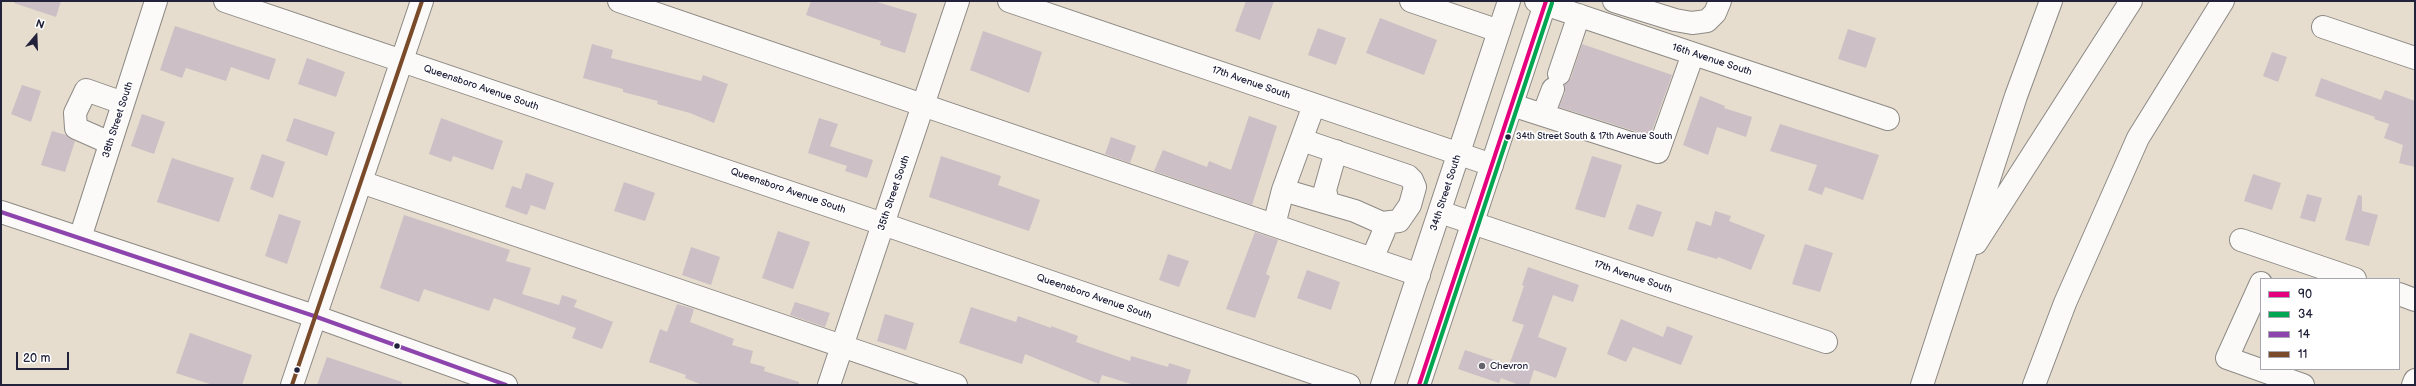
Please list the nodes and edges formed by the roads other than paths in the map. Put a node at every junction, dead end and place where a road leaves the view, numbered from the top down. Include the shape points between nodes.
1 (156, 1) edge
2 (225, 1) edge
3 (422, 1) edge
4 (619, 1) edge
5 (958, 1) edge
6 (1009, 1) edge
7 (1411, 1) edge
8 (1509, 1) edge
9 (1614, 1) edge
10 (1720, 1) edge
11 (2051, 1) edge
12 (2131, 1) edge
13 (2223, 1) edge
14 (1542, 2) edge
15 (1579, 16) junction
16 (2324, 27) dead end
17 (1499, 31) junction
18 (1693, 54) junction
19 (2415, 58) edge
20 (401, 61) junction
21 (123, 103) junction
22 (923, 105) junction
23 (1314, 105) junction
24 (1512, 105) junction
25 (1543, 115) junction
26 (1888, 119) dead end
27 (1302, 140) junction
28 (110, 143) junction
29 (1336, 151) junction
30 (1459, 154) junction
31 (1492, 165) junction
32 (361, 182) junction
33 (1283, 190) junction
34 (1328, 203) junction
35 (1, 212) edge
36 (1440, 212) junction
37 (1382, 222) junction
38 (1473, 222) junction
39 (883, 224) junction
40 (1274, 225) junction
41 (80, 238) junction
42 (2241, 240) dead end
43 (2275, 252) junction
44 (1372, 259) junction
45 (1959, 270) junction
46 (1419, 275) junction
47 (2263, 278) edge
48 (2352, 278) edge
49 (2260, 285) edge
50 (2400, 294) edge
51 (2415, 300) edge
52 (314, 316) junction
53 (1826, 342) dead end
54 (842, 346) junction
55 (2260, 370) edge
56 (2261, 370) edge
57 (2415, 380) edge
58 (292, 385) edge
59 (506, 385) edge
60 (829, 385) edge
61 (956, 385) edge
62 (1349, 385) edge
63 (1382, 385) edge
64 (1418, 385) edge
65 (1922, 385) edge
66 (2034, 385) edge
67 (2303, 385) edge
68 (2413, 385) edge

1 - 21 main road, 38th Street South
2 - 20 main road, Queensboro Avenue South
3 - 20 main road
4 - 22 main road
5 - 22 main road, 35th Street South
6 - 23 main road, 17th Avenue South
7 - 17 main road
8 - 17 main road, 34th Street South
9 - 10 main road via 1692,23 1707,21 1715,13
11 - 45 main road via 2016,96
12 - 45 main road
13 - 66 main road via 2138,138 2065,303
14 - 15 main road, 16th Avenue South
14 - 24 main road
15 - 18 main road, 16th Avenue South
15 - 25 main road
16 - 19 main road
17 - 30 main road, 34th Street South
18 - 25 main road via 1658,152
18 - 26 main road, 16th Avenue South
20 - 32 main road
20 - 39 main road, Queensboro Avenue South
21 - 28 main road, 38th Street South
21 - 28 main road via 86,90 75,113 76,128
22 - 39 main road, 35th Street South
22 - 40 main road
23 - 27 main road
23 - 30 main road, 17th Avenue South
24 - 25 main road
24 - 31 main road
27 - 29 main road
27 - 33 main road
28 - 41 main road, 38th Street South
29 - 34 main road via 1324,190
29 - 37 main road via 1408,176 1412,180 1415,187 1410,205 1399,221
30 - 31 main road, 17th Avenue South
30 - 36 main road, 34th Street South
31 - 38 main road
32 - 52 main road
32 - 54 main road
33 - 34 main road
33 - 40 main road
34 - 37 main road
35 - 41 main road
36 - 38 main road, 17th Avenue South
36 - 46 main road, 34th Street South
37 - 44 main road via 1384,231
38 - 53 main road, 17th Avenue South
38 - 64 main road
39 - 54 main road, 35th Street South
39 - 62 main road, Queensboro Avenue South
40 - 44 main road
41 - 52 main road
42 - 43 main road
43 - 47 main road
43 - 48 main road
44 - 46 main road
45 - 65 main road
46 - 63 main road, 34th Street South
49 - 55 main road via 2227,358
50 - 51 main road
52 - 58 main road
52 - 59 main road
54 - 60 main road, 35th Street South
54 - 61 main road
56 - 67 main road
57 - 68 main road

